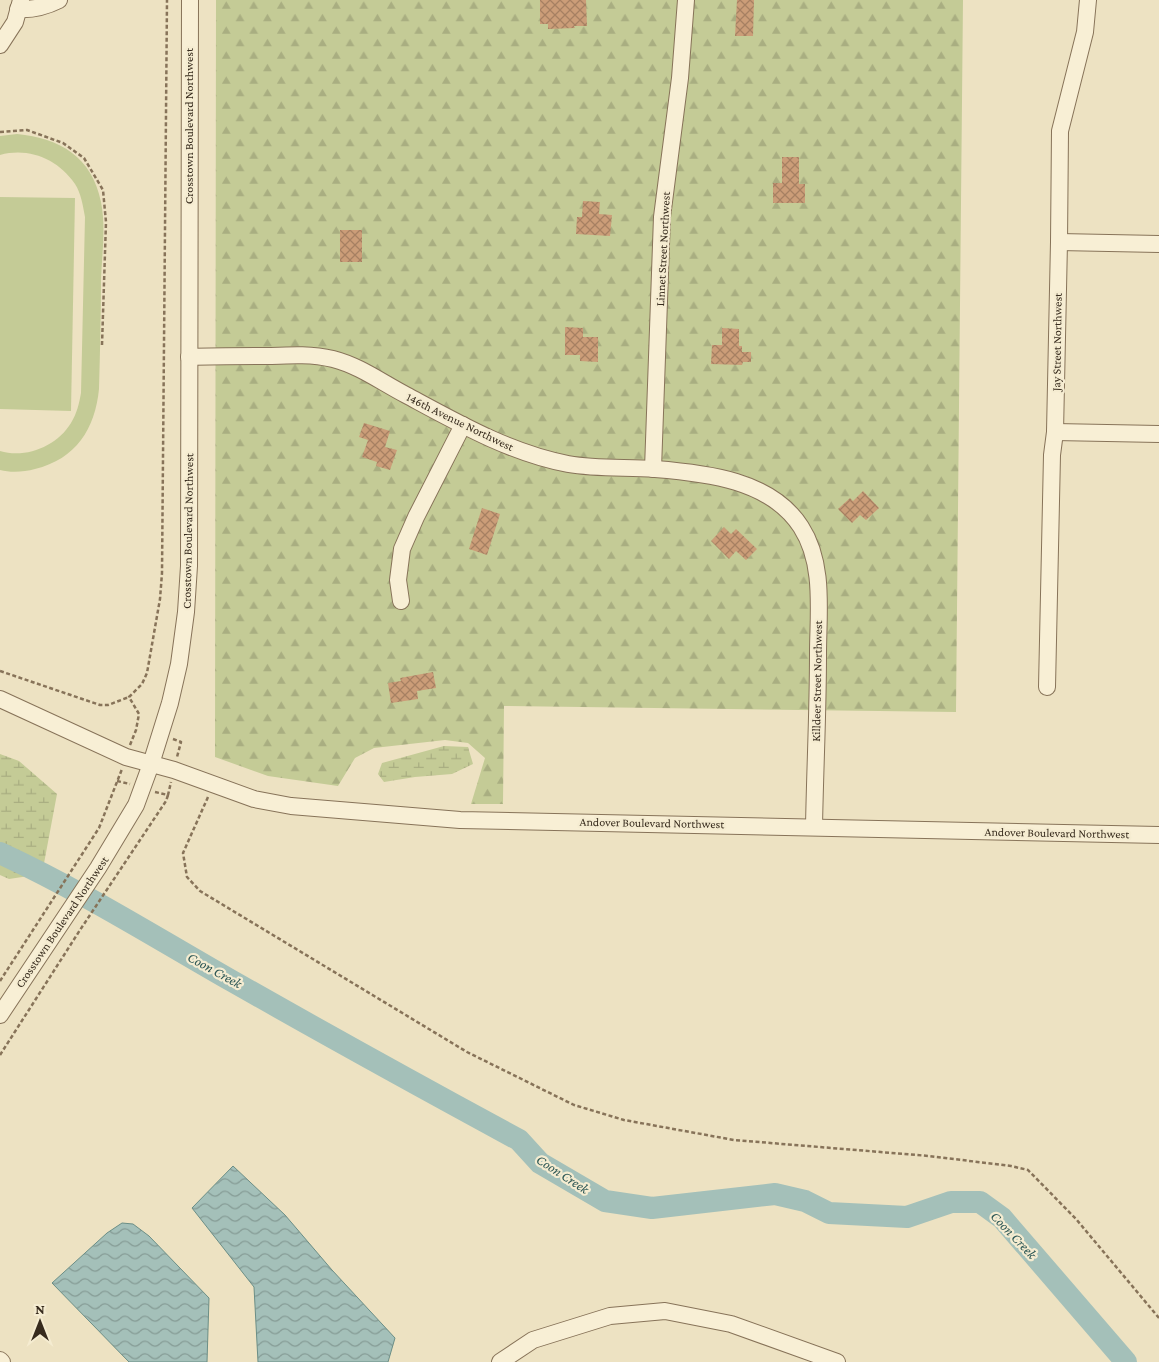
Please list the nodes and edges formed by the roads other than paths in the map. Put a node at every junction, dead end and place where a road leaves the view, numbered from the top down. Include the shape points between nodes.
1 (59, 0) edge
2 (190, 0) edge
3 (686, 0) edge
4 (1088, 0) edge
5 (20, 4) edge
6 (0, 45) edge
7 (1059, 242) junction
8 (1159, 244) edge
9 (189, 357) junction
10 (463, 426) junction
11 (1055, 432) junction
12 (1159, 434) edge
13 (653, 469) junction
14 (806, 537) joint
15 (401, 601) dead end
16 (1047, 687) dead end
17 (0, 699) edge
18 (152, 764) junction
19 (814, 827) junction
20 (1159, 835) edge
21 (0, 1015) edge
22 (500, 1362) edge
23 (837, 1362) edge

1 - 5 street via 29,10
2 - 9 street, Crosstown Boulevard Northwest
3 - 13 street, Linnet Street Northwest via 680,78 662,217
4 - 7 street, Jay Street Northwest via 1085,32 1060,131
5 - 6 street
7 - 8 street
7 - 11 street, Jay Street Northwest
9 - 10 street, 146th Avenue Northwest via 310,355 334,359 366,371
9 - 18 street, Crosstown Boulevard Northwest via 186,612 179,664
10 - 13 street, 146th Avenue Northwest via 521,452 571,465
10 - 15 street via 402,549 398,580
11 - 12 street
11 - 16 street, Jay Street Northwest
13 - 14 street, 146th Avenue Northwest via 725,479 749,486 766,494 785,510
14 - 19 street, Killdeer Street Northwest via 814,556 818,590
17 - 18 street, Andover Boulevard Northwest via 126,757
18 - 19 street, Andover Boulevard Northwest via 254,799 291,806 460,820
18 - 21 street, Crosstown Boulevard Northwest via 136,805 98,868
19 - 20 street, Andover Boulevard Northwest
22 - 23 street via 533,1340 610,1316 665,1311 731,1324

